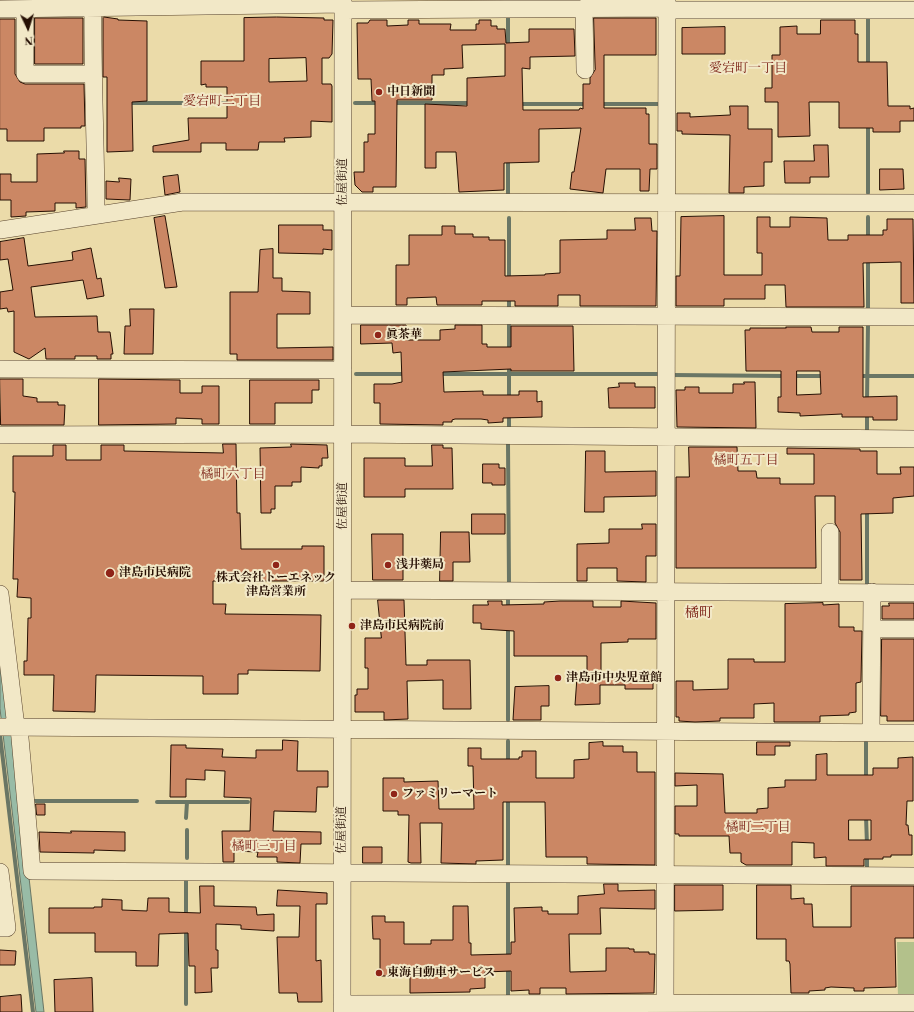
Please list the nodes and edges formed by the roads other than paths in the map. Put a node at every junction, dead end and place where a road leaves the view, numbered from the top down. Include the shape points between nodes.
1 (93, 4) edge
2 (343, 5) edge
3 (667, 6) edge
4 (584, 8) junction
5 (0, 9) edge
6 (26, 9) junction
7 (914, 10) edge
8 (585, 70) dead end
9 (93, 74) junction
10 (666, 202) junction
11 (343, 203) junction
12 (914, 203) edge
13 (96, 215) junction
14 (0, 230) edge
15 (343, 315) junction
16 (666, 316) junction
17 (914, 317) edge
18 (0, 370) edge
19 (343, 370) junction
20 (343, 434) junction
21 (0, 435) edge
22 (666, 438) junction
23 (914, 439) edge
24 (830, 532) dead end
25 (343, 590) junction
26 (666, 590) junction
27 (830, 592) junction
28 (872, 592) junction
29 (914, 593) edge
30 (0, 594) edge
31 (872, 629) junction
32 (914, 629) edge
33 (12, 727) edge
34 (343, 729) junction
35 (664, 732) junction
36 (871, 732) junction
37 (914, 733) edge
38 (0, 872) edge
39 (342, 873) junction
40 (664, 875) junction
41 (914, 876) edge
42 (0, 928) edge
43 (914, 1003) edge
44 (342, 1008) edge
45 (665, 1008) edge

1 - 2 street
1 - 6 street
1 - 9 street
2 - 4 street
2 - 11 street, 佐屋街道
3 - 4 street
3 - 7 street
3 - 10 street
4 - 8 street
5 - 6 street
6 - 9 street via 25,74
9 - 13 street
10 - 11 street
10 - 12 street
10 - 16 street
11 - 13 street via 183,202
11 - 15 street, 佐屋街道
13 - 14 street
15 - 16 street
15 - 19 street, 佐屋街道
16 - 17 street
16 - 22 street
18 - 19 street
19 - 20 street, 佐屋街道
20 - 21 street
20 - 22 street
20 - 25 street, 佐屋街道
22 - 23 street
22 - 26 street
24 - 27 street
25 - 26 street
25 - 34 street, 佐屋街道
26 - 27 street
26 - 35 street
27 - 28 street
28 - 29 street
28 - 31 street
30 - 33 street
31 - 32 street
31 - 36 street
33 - 34 street
33 - 39 street via 32,871
34 - 35 street
34 - 39 street, 佐屋街道
35 - 36 street
35 - 40 street
36 - 37 street
38 - 42 street via 7,928
39 - 40 street
39 - 44 street, 佐屋街道
40 - 41 street
40 - 45 street
43 - 45 street
44 - 45 street

